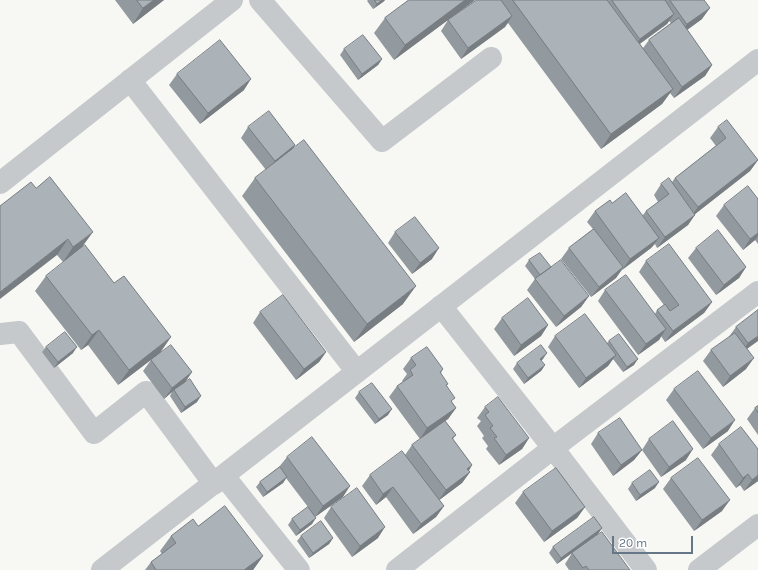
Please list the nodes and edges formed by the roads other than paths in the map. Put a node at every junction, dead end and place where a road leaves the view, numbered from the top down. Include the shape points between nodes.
1 (232, 0) edge
2 (260, 0) edge
3 (491, 58) dead end
4 (758, 60) edge
5 (130, 80) junction
6 (0, 183) edge
7 (758, 292) edge
8 (441, 306) junction
9 (0, 334) edge
10 (357, 372) junction
11 (553, 448) junction
12 (219, 480) junction
13 (758, 525) edge
14 (290, 567) edge
15 (102, 570) edge
16 (397, 570) edge
17 (646, 570) edge
18 (699, 570) edge

1 - 5 street
2 - 3 street via 382,141
4 - 8 street
5 - 6 street
5 - 10 street
7 - 11 street
8 - 10 street
8 - 11 street
9 - 12 street via 19,332 94,433 146,392
10 - 12 street
11 - 16 street
11 - 17 street
12 - 14 street
12 - 15 street
13 - 18 street

